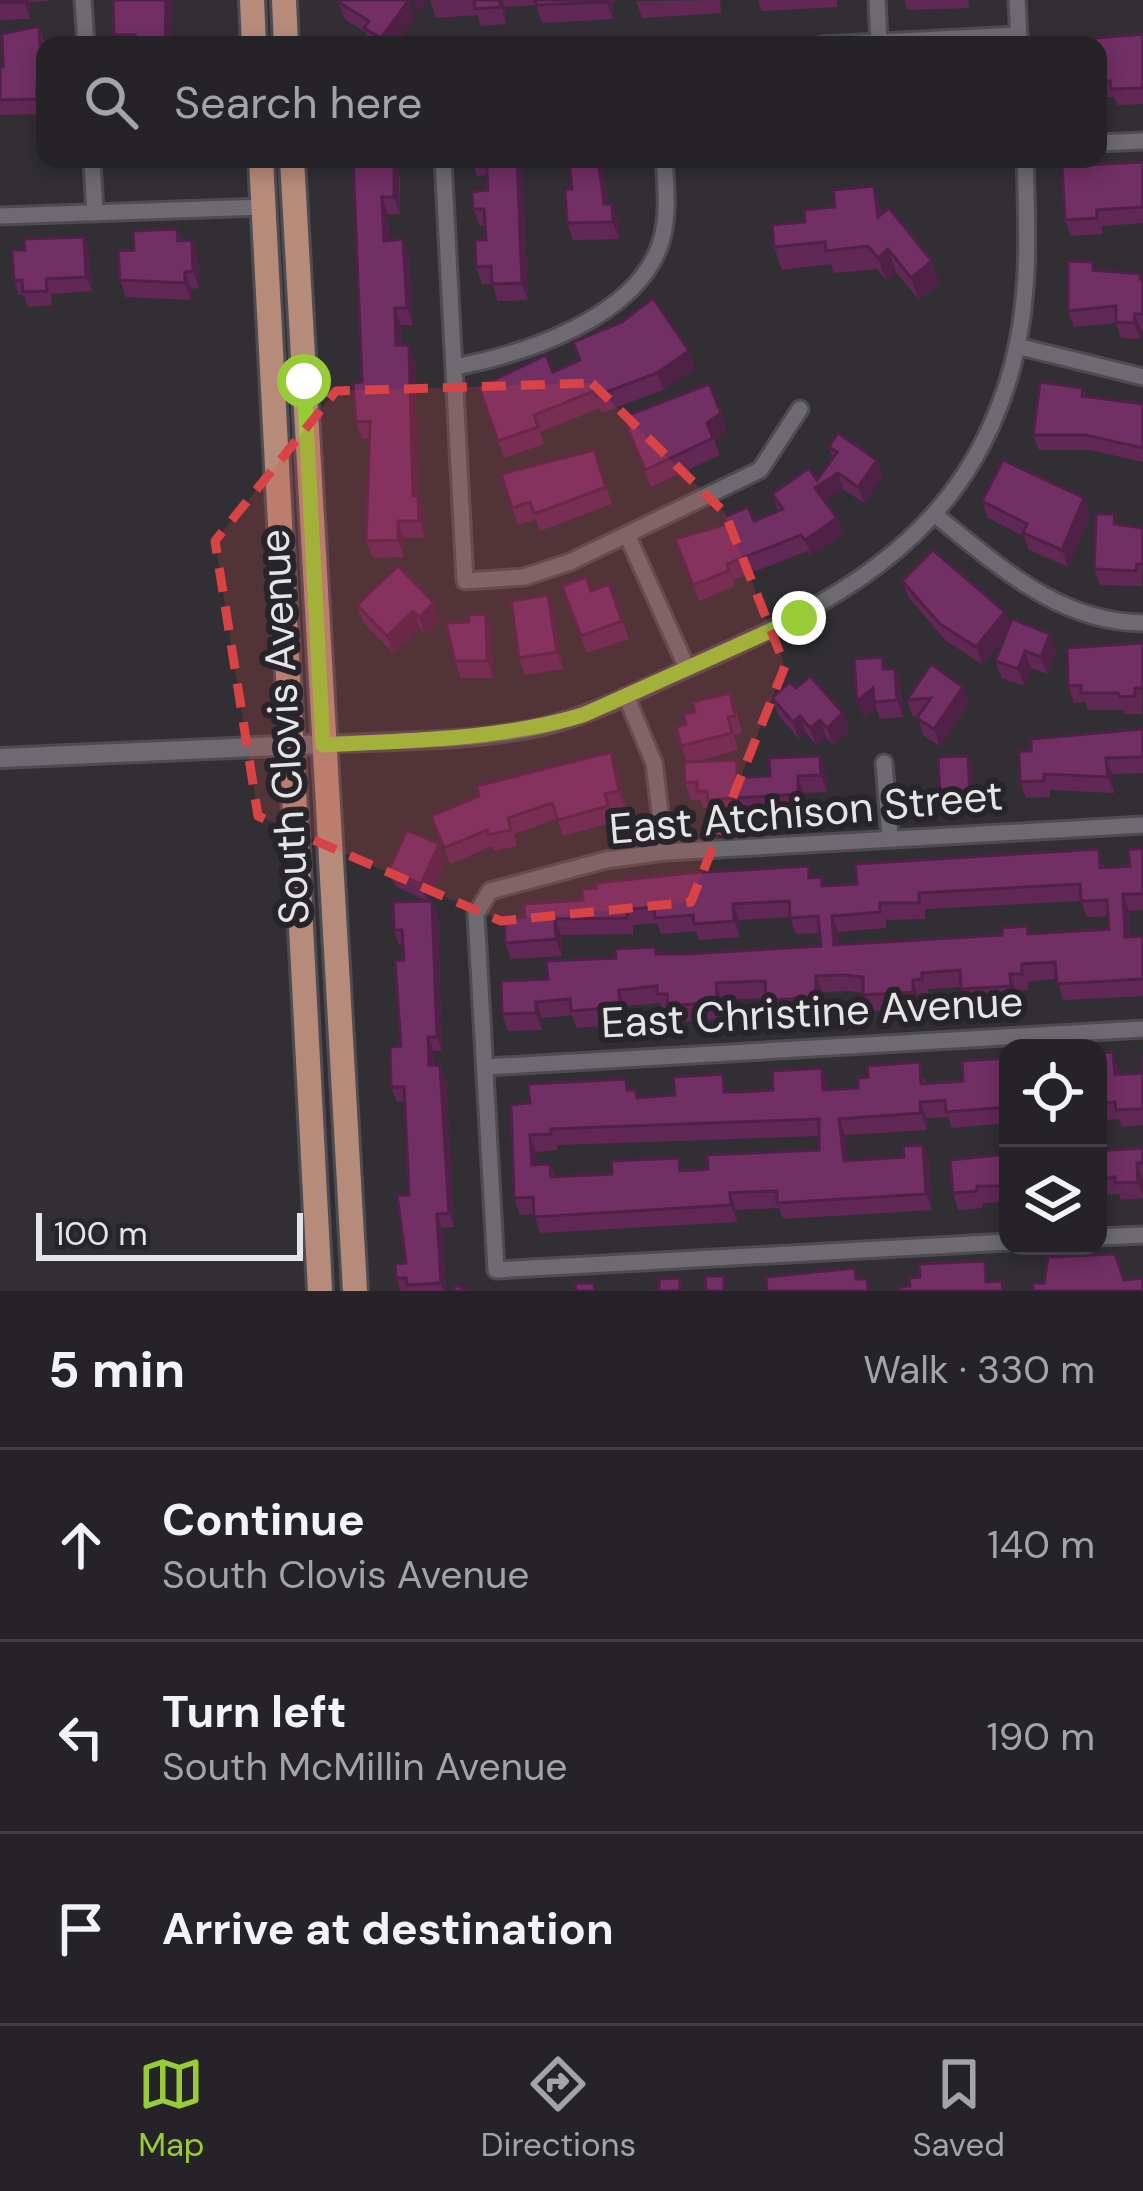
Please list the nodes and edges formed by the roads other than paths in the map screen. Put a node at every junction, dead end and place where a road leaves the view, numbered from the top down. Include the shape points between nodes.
1 (83, 0) edge
2 (252, 0) edge
3 (284, 0) edge
4 (877, 0) edge
5 (1017, 0) edge
6 (85, 36) edge
7 (254, 36) edge
8 (286, 36) edge
9 (879, 36) edge
10 (1019, 36) edge
11 (1143, 141) edge
12 (1107, 143) edge
13 (93, 168) edge
14 (261, 168) edge
15 (292, 168) edge
16 (444, 168) edge
17 (664, 168) edge
18 (1024, 168) edge
19 (263, 207) junction
20 (95, 212) junction
21 (0, 216) edge
22 (1017, 346) junction
23 (455, 367) junction
24 (1143, 377) edge
25 (304, 381) junction
26 (800, 409) dead end
27 (934, 514) junction
28 (628, 537) junction
29 (1143, 622) edge
30 (687, 668) junction
31 (626, 696) junction
32 (323, 745) junction
33 (292, 746) junction
34 (0, 758) edge
35 (884, 763) dead end
36 (1143, 825) edge
37 (890, 838) junction
38 (664, 852) junction
39 (1143, 1029) edge
40 (486, 1067) junction
41 (1143, 1235) edge
42 (1107, 1237) edge
43 (999, 1242) edge
44 (320, 1291) edge
45 (355, 1291) edge

1 - 6 street
2 - 7 main road
3 - 8 main road
4 - 9 street
5 - 10 street
11 - 12 street
13 - 20 street
14 - 19 main road, South Clovis Avenue
15 - 25 main road, South Clovis Avenue
16 - 23 street
17 - 23 street via 660,246 629,290 535,344
18 - 22 street via 1027,272
19 - 20 street
19 - 25 main road via 280,218 290,334
19 - 33 main road, South Clovis Avenue
20 - 21 street
22 - 24 street
22 - 27 street via 990,426
23 - 28 street via 465,580 524,578
25 - 32 main road, South Clovis Avenue
26 - 28 street via 760,470
27 - 29 street via 1033,592 1100,620
27 - 30 street via 829,602
28 - 30 street
30 - 31 street
31 - 32 street via 509,733
31 - 38 street via 654,763
32 - 33 street
32 - 45 main road, South Clovis Avenue
33 - 34 street
33 - 44 main road, South Clovis Avenue
35 - 37 street
36 - 37 street, East Atchison Street
37 - 38 street, East Atchison Street
38 - 40 street, East Atchison Street via 606,860 480,900
39 - 40 street, East Christine Avenue
40 - 43 street via 496,1270
41 - 42 street

